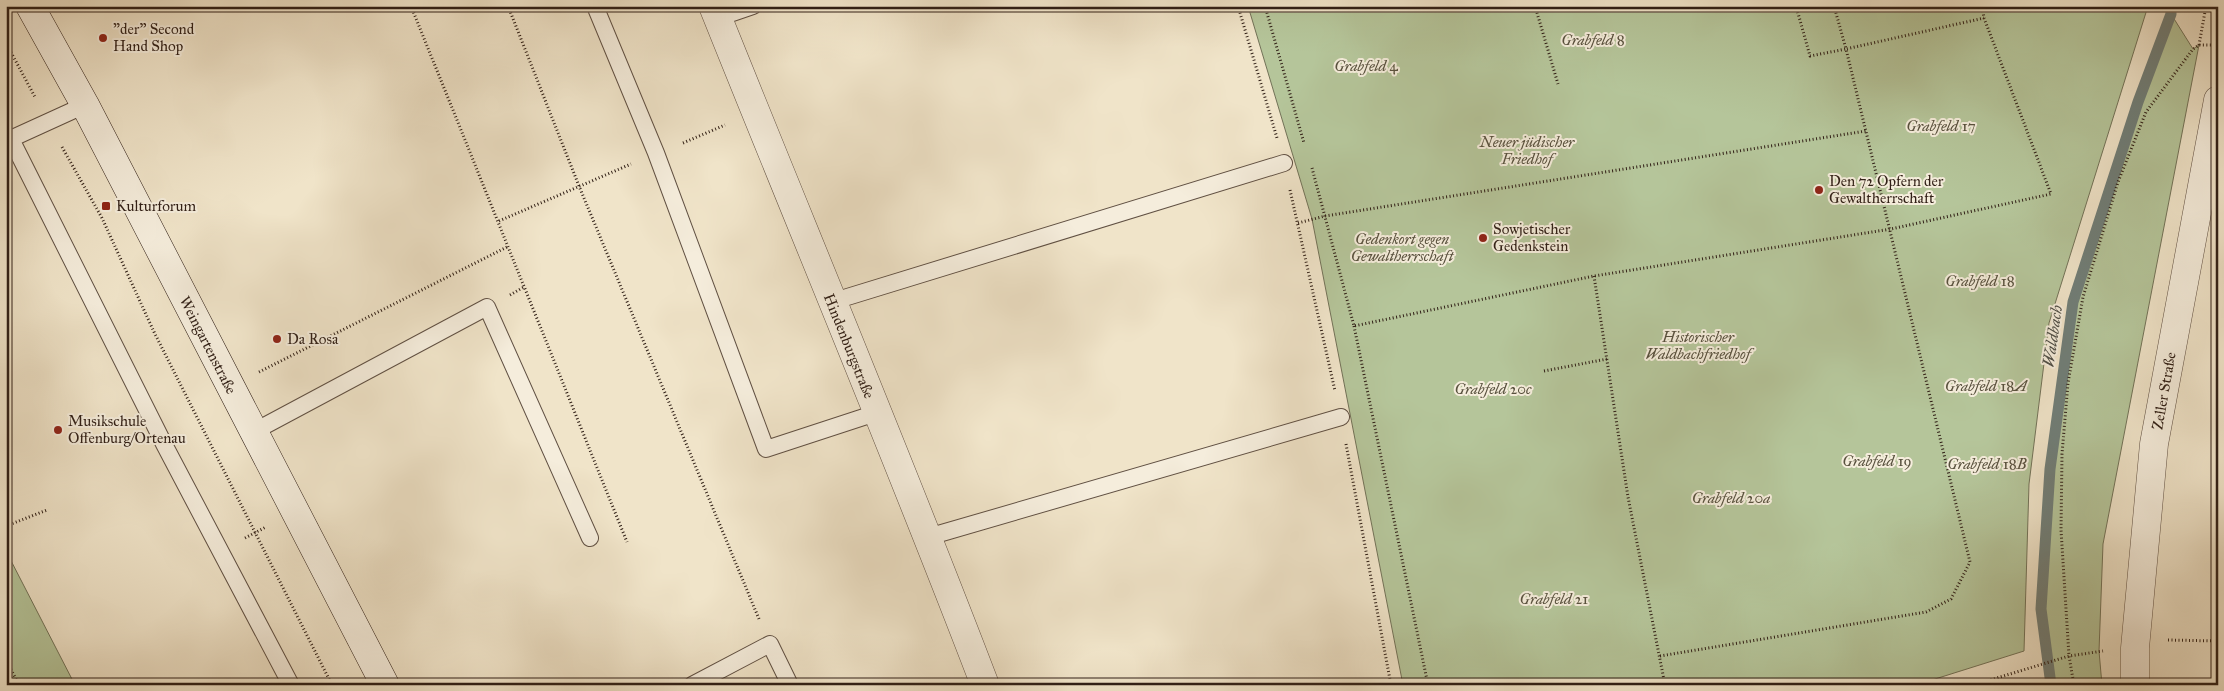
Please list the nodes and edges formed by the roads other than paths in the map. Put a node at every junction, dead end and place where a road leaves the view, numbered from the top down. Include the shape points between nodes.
1 (30, 6) edge
2 (595, 6) edge
3 (753, 6) edge
4 (716, 12) edge
5 (2218, 100) edge
6 (85, 105) junction
7 (9, 140) edge
8 (1284, 163) road end
9 (831, 302) junction
10 (876, 413) junction
11 (1341, 417) road end
12 (253, 432) junction
13 (928, 537) junction
14 (590, 538) dead end
15 (290, 685) edge
16 (385, 685) edge
17 (692, 685) edge
18 (790, 685) edge
19 (985, 685) edge
20 (2135, 685) edge

1 - 6 street, Weingartenstraße
2 - 10 lane via 656,154 766,450
3 - 4 lane
4 - 9 street, Hindenburgstraße
5 - 20 street, Zeller Straße via 2154,444 2135,648
6 - 7 lane
6 - 12 street, Weingartenstraße
7 - 15 lane
8 - 9 lane
9 - 10 street, Hindenburgstraße
10 - 13 street, Hindenburgstraße
11 - 13 lane
12 - 14 lane via 487,307
12 - 16 street, Weingartenstraße
13 - 19 street, Hindenburgstraße
17 - 18 lane via 770,644

